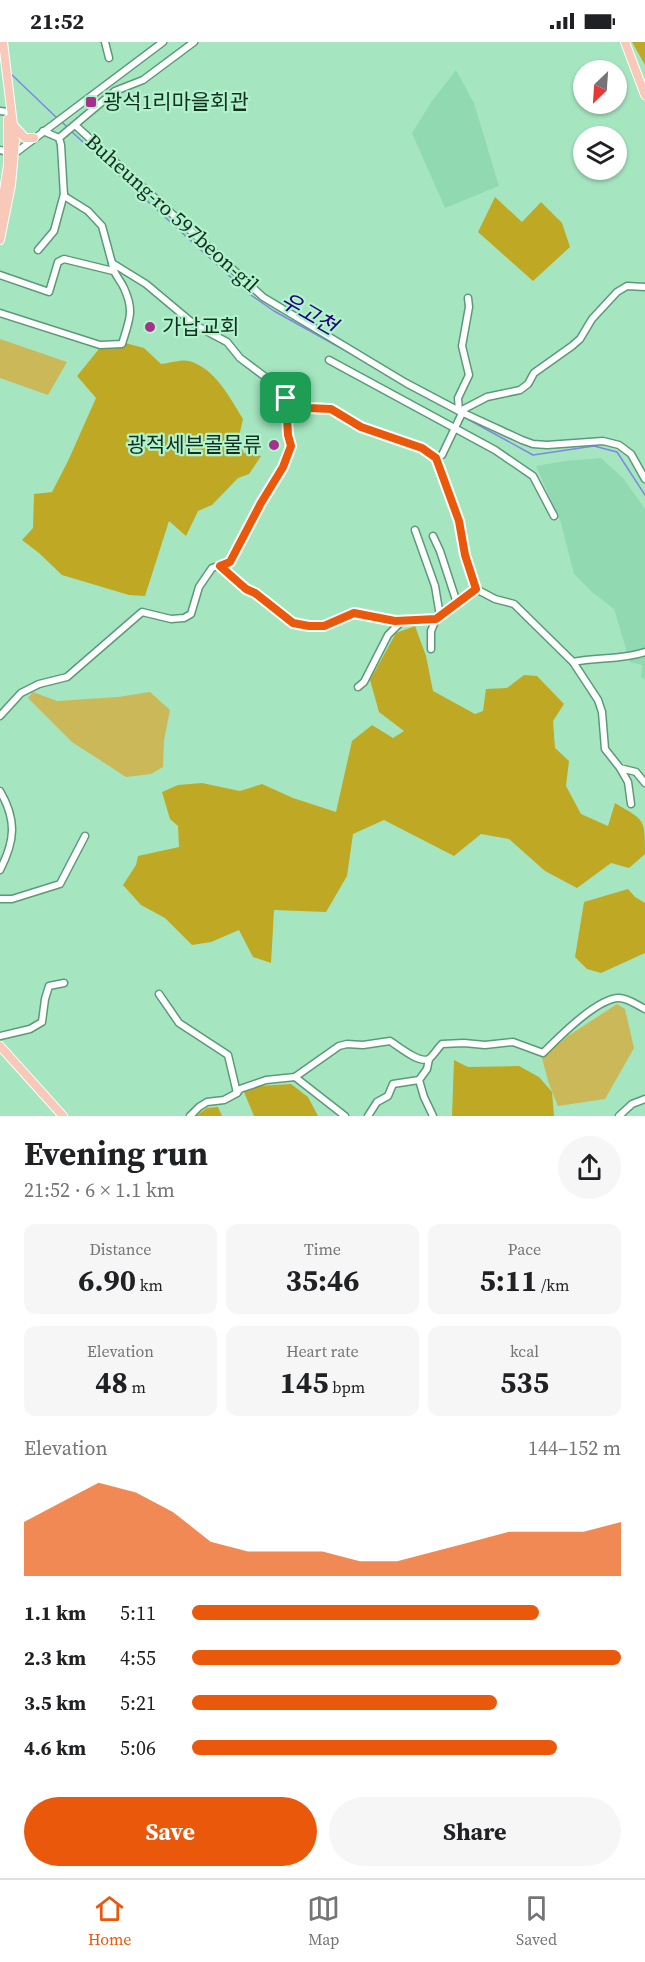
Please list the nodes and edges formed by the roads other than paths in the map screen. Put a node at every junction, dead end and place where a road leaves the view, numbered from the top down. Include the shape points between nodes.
1 (3, 42) edge
2 (105, 42) edge
3 (163, 42) edge
4 (194, 42) edge
5 (628, 43) edge
6 (0, 46) edge
7 (109, 58) dead end
8 (4, 59) junction
9 (4, 79) edge
10 (645, 95) edge
11 (4, 111) edge
12 (14, 122) junction
13 (73, 126) junction
14 (46, 129) junction
15 (62, 136) junction
16 (34, 138) junction
17 (7, 152) edge
18 (64, 194) junction
19 (0, 216) edge
20 (0, 240) edge
21 (38, 250) dead end
22 (112, 263) junction
23 (113, 271) junction
24 (0, 275) edge
25 (645, 286) edge
26 (468, 297) dead end
27 (0, 313) edge
28 (329, 360) dead end
29 (286, 398) junction
30 (461, 413) junction
31 (455, 428) junction
32 (436, 458) junction
33 (645, 479) edge
34 (554, 516) dead end
35 (415, 530) dead end
36 (433, 536) dead end
37 (220, 566) junction
38 (476, 589) junction
39 (457, 603) junction
40 (438, 617) junction
41 (403, 621) junction
42 (431, 649) dead end
43 (645, 652) edge
44 (573, 662) junction
45 (358, 687) dead end
46 (0, 716) edge
47 (620, 768) junction
48 (645, 783) edge
49 (0, 791) edge
50 (631, 804) dead end
51 (85, 837) dead end
52 (0, 870) edge
53 (0, 899) edge
54 (64, 983) dead end
55 (159, 994) dead end
56 (645, 1009) edge
57 (0, 1036) edge
58 (0, 1046) edge
59 (429, 1059) junction
60 (295, 1077) junction
61 (419, 1080) junction
62 (237, 1093) junction
63 (645, 1099) edge
64 (63, 1116) edge
65 (190, 1116) edge
66 (345, 1116) edge
67 (368, 1116) edge
68 (433, 1116) edge
69 (619, 1116) edge

1 - 8 main road
2 - 7 street
3 - 14 street
4 - 13 street via 144,80 115,91
5 - 10 main road
6 - 8 main road
8 - 9 main road
9 - 11 main road
9 - 12 main road
11 - 17 main road
12 - 16 main road via 21,134
12 - 17 main road
13 - 15 street
13 - 30 street, Buheung-ro 597beon-gil via 263,297
14 - 15 street
14 - 16 street
15 - 18 street
16 - 17 street
17 - 19 main road
17 - 20 main road via 11,185
18 - 21 street via 54,231
18 - 22 street via 102,226
22 - 23 street
22 - 29 street via 195,325 228,342 240,358
23 - 24 street via 64,259 58,262 49,292
23 - 27 street via 132,310 122,344 100,345
25 - 30 street via 627,286 617,292 580,339 534,373 520,390 487,397
26 - 30 street via 462,346 469,375 458,398
28 - 31 street
29 - 32 street via 308,408 331,409 361,427 422,448
29 - 37 street via 291,446 283,467 230,562
30 - 31 street
30 - 33 street, Buheung-ro 597beon-gil via 533,444 603,441 619,445 631,454
31 - 32 street via 442,455
31 - 34 street via 533,476
32 - 38 street via 459,521
35 - 40 street via 435,586
36 - 39 street
37 - 41 street via 293,623 324,626 354,613
37 - 46 street via 212,568 199,587 190,614 171,619 142,612 67,677 21,693
38 - 39 street
38 - 44 street via 513,604
39 - 40 street
40 - 41 street
40 - 42 street via 430,631
41 - 45 street via 388,635
43 - 44 street via 632,657
44 - 47 street via 598,700 605,749
47 - 48 street via 636,772
47 - 50 street via 628,782
49 - 52 street via 8,804 12,837
51 - 53 street via 60,884
54 - 57 street via 49,987 42,1022
55 - 62 street via 179,1023 228,1055
56 - 59 street via 629,1000 607,1001 577,1021 543,1053 513,1042 442,1044
58 - 64 main road
59 - 60 street via 415,1058 390,1041 347,1044
59 - 61 street
60 - 62 street via 266,1080
60 - 66 street
61 - 67 street via 393,1084 388,1096 376,1102
61 - 68 street
62 - 65 street via 207,1102
63 - 69 street

